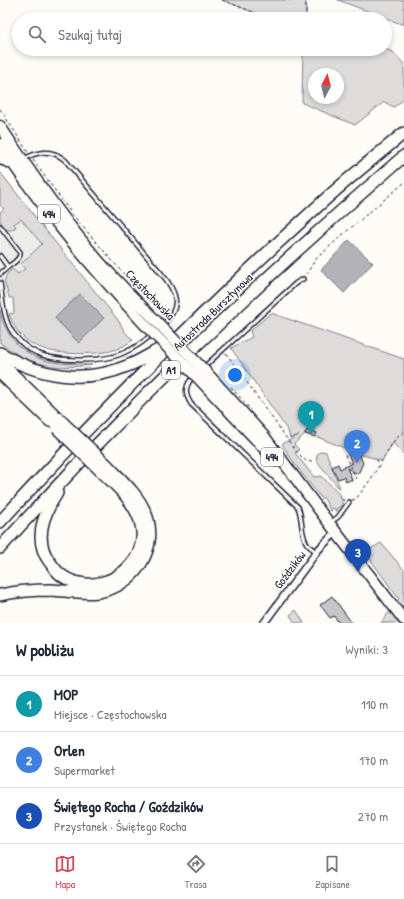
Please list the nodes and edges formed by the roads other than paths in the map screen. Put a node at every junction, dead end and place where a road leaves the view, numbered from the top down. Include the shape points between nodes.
1 (0, 126) edge
2 (404, 132) edge
3 (0, 144) edge
4 (0, 156) edge
5 (404, 156) edge
6 (20, 161) junction
7 (0, 226) edge
8 (0, 256) edge
9 (8, 267) junction
10 (0, 274) edge
11 (303, 279) road end
12 (0, 283) edge
13 (172, 343) junction
14 (0, 353) edge
15 (0, 362) edge
16 (0, 373) edge
17 (60, 426) junction
18 (104, 468) junction
19 (67, 476) junction
20 (349, 502) road end
21 (0, 522) edge
22 (329, 523) junction
23 (336, 532) junction
24 (0, 548) edge
25 (317, 552) junction
26 (0, 595) edge
27 (404, 620) edge
28 (264, 623) edge

1 - 6 main road, Częstochowska / 494
2 - 13 highway, Autostrada Bursztynowa / A1 via 317,206
3 - 6 main road, Częstochowska / 494
4 - 6 highway via 2,159
5 - 19 highway, Autostrada Bursztynowa / A1 via 278,267 173,368
6 - 12 lane via 37,153 48,152 65,160 170,284 175,292 175,307 169,319 146,340 120,354 98,360 51,358 29,349 14,334 6,317
6 - 22 main road, Częstochowska / 494, bridge via 59,226 87,261 204,376
7 - 9 lane via 21,256
8 - 9 lane
9 - 10 lane
11 - 25 lane via 189,381 186,391 191,404 298,507 307,545
13 - 14 highway via 126,367 90,376 65,376 44,372 23,366
13 - 21 highway, Autostrada Bursztynowa / A1
15 - 17 highway
16 - 17 highway
17 - 18 highway, bridge
18 - 19 highway via 134,507 142,533 140,546 130,565 117,577 98,584 77,582 62,575 47,558 42,545 43,521
18 - 26 highway via 137,497 149,522 148,546 134,573 113,588 98,592 31,590
19 - 24 highway, Autostrada Bursztynowa / A1
20 - 22 lane via 338,517
22 - 23 main road, Częstochowska / 494
23 - 25 street, Goździków
23 - 27 main road, 494
25 - 28 street, Goździków

